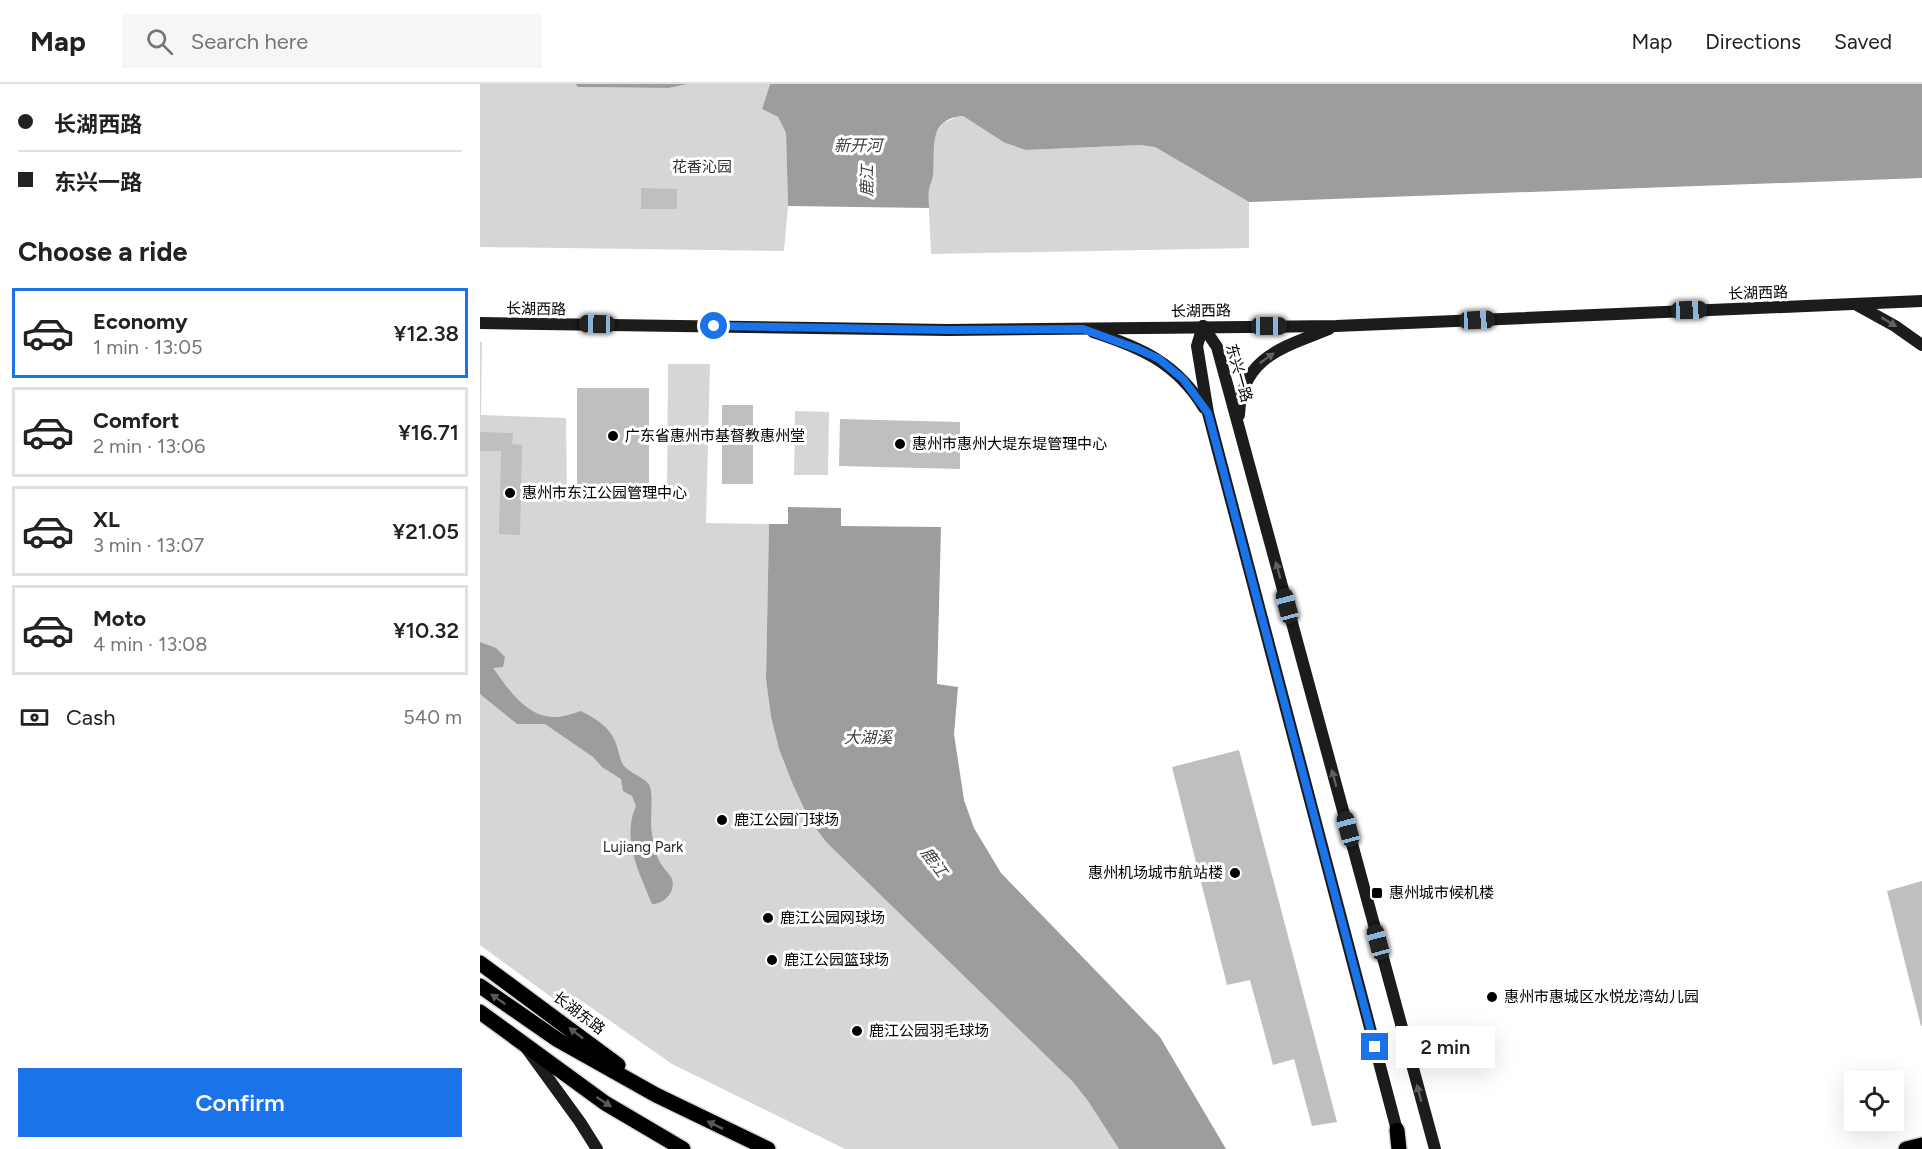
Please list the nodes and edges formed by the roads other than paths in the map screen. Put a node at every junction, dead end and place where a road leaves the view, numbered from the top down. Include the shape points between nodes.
1 (1922, 301) edge
2 (1853, 303) junction
3 (480, 323) edge
4 (1203, 326) junction
5 (1336, 326) junction
6 (1083, 329) junction
7 (1922, 345) edge
8 (1208, 413) junction
9 (1239, 428) junction
10 (480, 963) edge
11 (480, 986) edge
12 (480, 1012) edge
13 (480, 1026) edge
14 (523, 1044) junction
15 (656, 1095) junction
16 (1397, 1131) joint
17 (1922, 1145) edge
18 (597, 1149) edge
19 (683, 1149) edge
20 (768, 1149) edge
21 (1400, 1149) edge
22 (1435, 1149) edge
23 (1906, 1149) edge

1 - 2 street, 长湖西路
2 - 5 street, 长湖西路
2 -> 7 street
3 - 6 street, 长湖西路
4 - 5 street, 长湖西路
4 - 6 street, 长湖西路
4 - 8 street via 1197,346
4 - 9 street, 东兴一路 via 1217,347
9 -> 5 street via 1240,398 1247,378 1260,361 1282,347
6 - 8 street via 1159,359 1183,379
8 - 16 street
22 -> 9 street, 东兴一路
15 -> 10 main road, 长湖东路
15 -> 11 main road, 长湖东路 via 558,1040
12 - 14 main road
13 - 14 main road
14 - 18 street
14 -> 19 main road via 604,1103
20 -> 15 main road, 长湖东路
16 - 21 main road
17 - 23 main road

